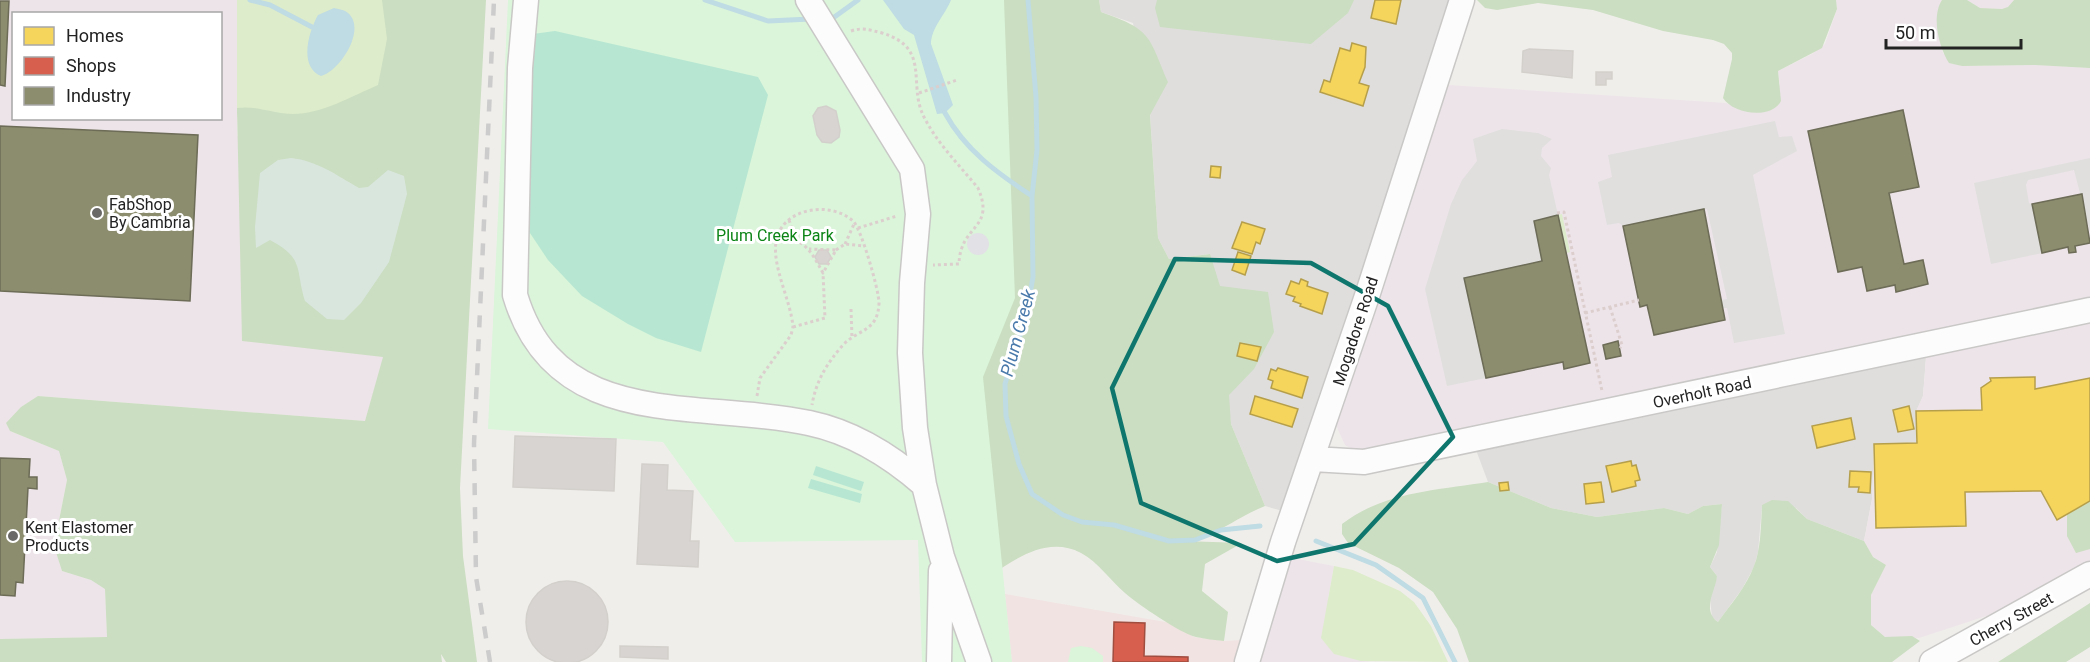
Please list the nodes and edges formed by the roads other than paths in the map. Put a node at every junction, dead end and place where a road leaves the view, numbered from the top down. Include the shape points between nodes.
1 (526, 0) edge
2 (1462, 0) edge
3 (819, 20) edge
4 (2090, 310) edge
5 (1313, 459) junction
6 (924, 485) junction
7 (942, 557) junction
8 (2090, 574) edge
9 (1249, 661) edge
10 (939, 662) edge
11 (979, 662) edge
12 (1932, 662) edge

1 - 6 street via 520,68 515,295 544,354 581,384 605,395 632,402 809,423 842,433 901,465
2 - 5 street, Mogadore Road
3 - 6 street via 912,169 918,214 910,353
4 - 5 street, Overholt Road via 1364,462
5 - 9 street, Mogadore Road via 1283,543
6 - 7 street
7 - 10 street
7 - 11 street
8 - 12 street, Cherry Street

